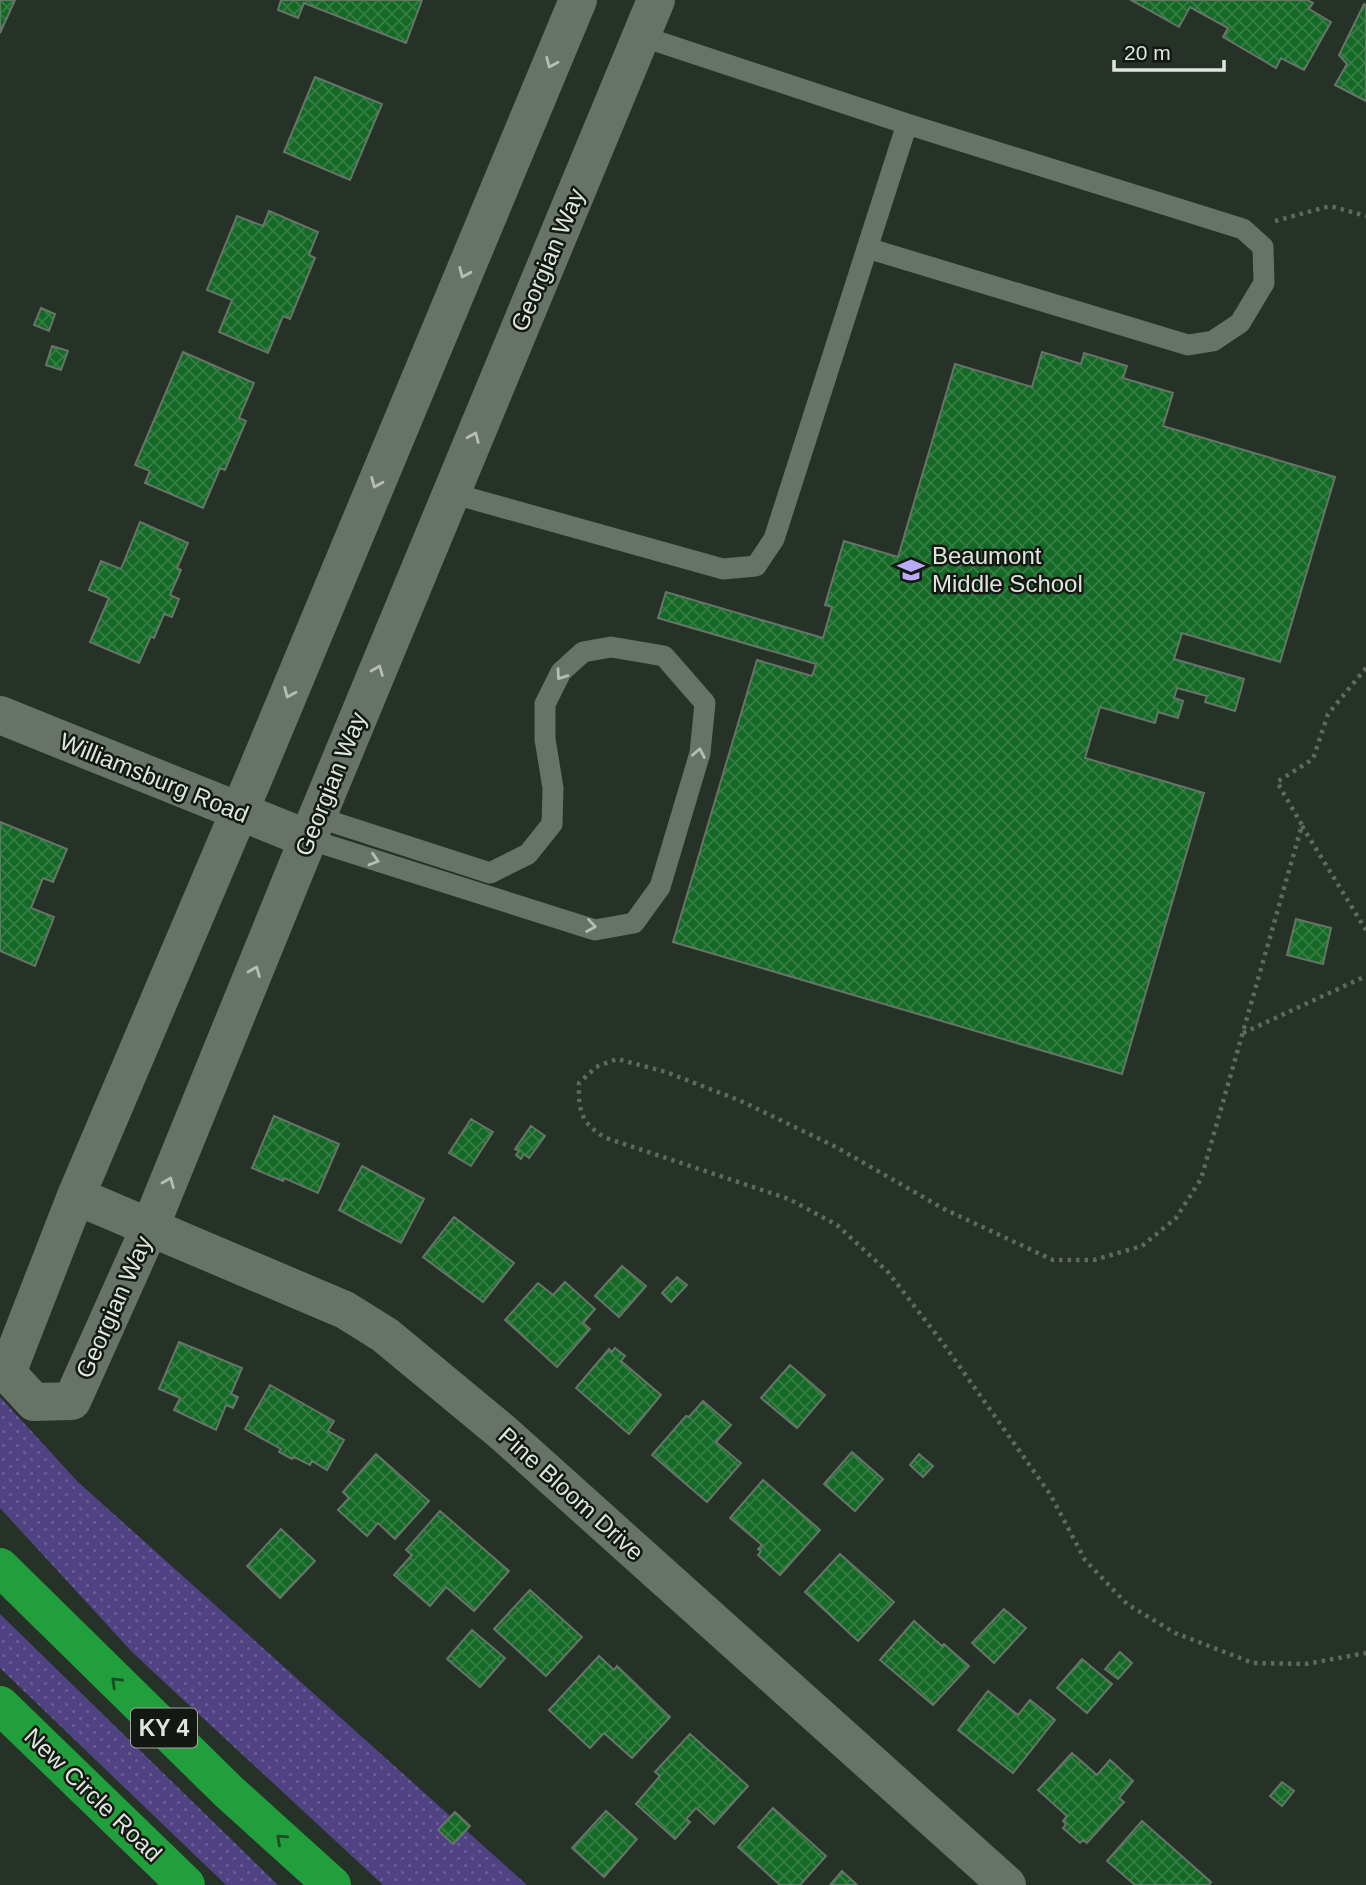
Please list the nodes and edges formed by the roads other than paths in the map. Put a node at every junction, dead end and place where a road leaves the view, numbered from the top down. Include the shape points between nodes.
1 (578, 0) edge
2 (648, 10) edge
3 (907, 124) junction
4 (867, 248) junction
5 (451, 493) junction
6 (0, 715) edge
7 (239, 813) junction
8 (313, 828) junction
9 (76, 1196) junction
10 (150, 1227) junction
11 (0, 1567) edge
12 (0, 1705) edge
13 (186, 1885) edge
14 (331, 1885) edge
15 (1007, 1885) edge

1 -> 7 street, Georgian Way
2 - 3 lane
5 -> 2 street, Georgian Way
3 - 4 lane
3 - 4 lane via 1243,229 1263,247 1264,283 1240,323 1213,341 1188,345
4 - 5 lane via 774,539 756,566 723,569
8 -> 5 street, Georgian Way
6 - 7 street, Williamsburg Road
7 - 8 street, Williamsburg Road
7 - 9 street, Georgian Way
8 -> 8 lane via 594,930 634,923 660,887 700,753 705,703 664,656 611,647 583,652 561,672 545,704 552,824 528,854 490,873
10 -> 8 street, Georgian Way
9 - 10 street, Pine Bloom Drive
9 - 10 street, Georgian Way via 7,1373 34,1402 72,1401
10 - 15 street, Pine Bloom Drive via 345,1310 385,1335 501,1431
14 -> 11 highway, KY 4 via 229,1792
12 - 13 highway, New Circle Road

